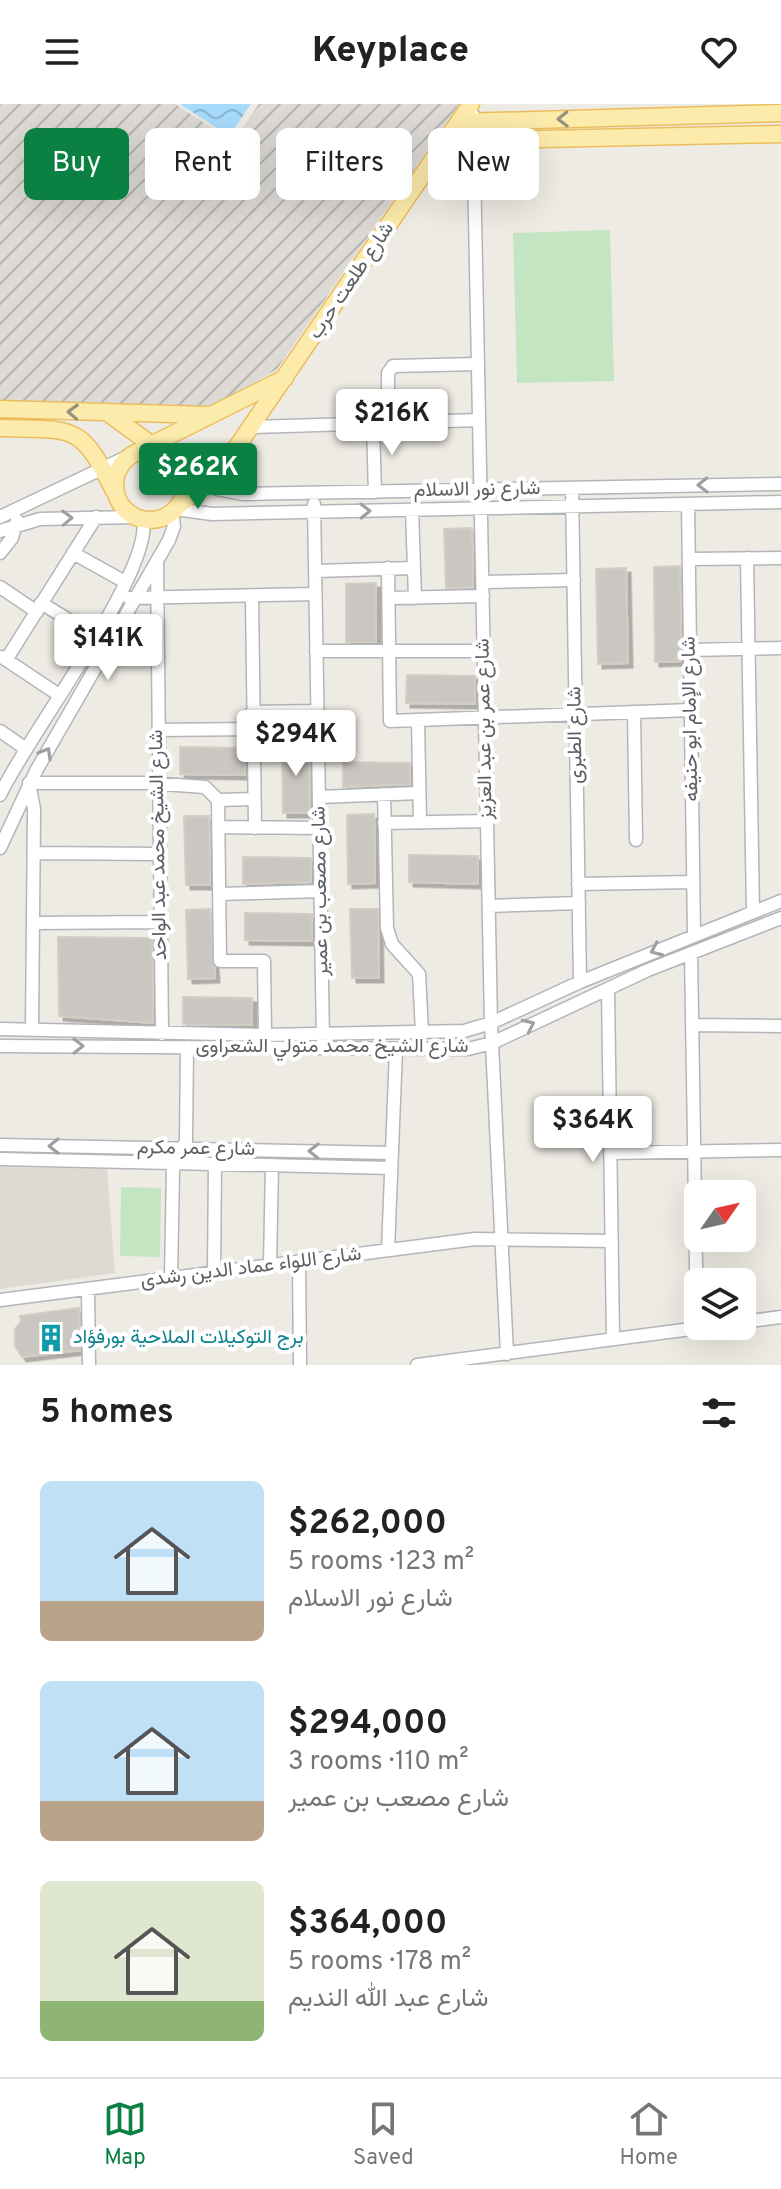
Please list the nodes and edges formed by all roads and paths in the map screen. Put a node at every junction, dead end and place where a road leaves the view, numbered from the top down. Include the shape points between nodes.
1 (472, 104) edge
2 (653, 110) edge
3 (781, 113) edge
4 (466, 122) junction
5 (460, 128) edge
6 (468, 128) edge
7 (781, 134) edge
8 (539, 140) edge
9 (428, 169) edge
10 (474, 200) edge
11 (478, 364) junction
12 (286, 377) junction
13 (0, 409) edge
14 (108, 413) junction
15 (207, 415) junction
16 (479, 420) junction
17 (388, 423) junction
18 (373, 424) junction
19 (251, 427) junction
20 (0, 428) edge
21 (146, 450) junction
22 (180, 466) junction
23 (103, 468) junction
24 (781, 484) edge
25 (209, 485) junction
26 (572, 488) junction
27 (481, 490) junction
28 (375, 492) junction
29 (313, 493) junction
30 (118, 500) junction
31 (781, 502) edge
32 (688, 504) junction
33 (573, 507) junction
34 (176, 508) junction
35 (18, 509) junction
36 (481, 509) junction
37 (412, 510) junction
38 (314, 513) junction
39 (0, 517) edge
40 (96, 517) junction
41 (139, 518) junction
42 (17, 524) junction
43 (0, 531) edge
44 (0, 553) edge
45 (73, 553) junction
46 (747, 558) junction
47 (781, 558) edge
48 (689, 559) junction
49 (157, 561) junction
50 (388, 568) junction
51 (414, 568) junction
52 (315, 571) junction
53 (574, 580) junction
54 (483, 582) junction
55 (0, 587) edge
56 (122, 588) junction
57 (315, 594) junction
58 (252, 596) junction
59 (483, 596) junction
60 (156, 598) junction
61 (389, 598) junction
62 (415, 598) junction
63 (135, 600) junction
64 (39, 608) junction
65 (95, 636) junction
66 (781, 648) edge
67 (748, 649) junction
68 (690, 650) junction
69 (316, 651) junction
70 (389, 651) junction
71 (484, 651) junction
72 (3, 658) edge
73 (59, 695) junction
74 (691, 710) junction
75 (317, 711) junction
76 (252, 712) junction
77 (634, 712) junction
78 (576, 715) junction
79 (485, 718) junction
80 (418, 720) junction
81 (253, 729) junction
82 (158, 730) junction
83 (0, 731) edge
84 (26, 749) junction
85 (29, 783) junction
86 (159, 785) junction
87 (1, 791) edge
88 (419, 793) junction
89 (384, 794) junction
90 (319, 797) junction
91 (254, 799) junction
92 (218, 800) junction
93 (487, 821) junction
94 (420, 822) junction
95 (384, 823) junction
96 (218, 827) junction
97 (255, 828) junction
98 (319, 828) junction
99 (636, 840) dead end
100 (0, 848) edge
101 (34, 853) junction
102 (159, 854) junction
103 (693, 882) junction
104 (578, 884) junction
105 (321, 891) junction
106 (219, 894) junction
107 (781, 901) edge
108 (579, 903) junction
109 (489, 906) junction
110 (753, 912) junction
111 (781, 918) edge
112 (160, 922) junction
113 (34, 923) junction
114 (694, 935) junction
115 (691, 953) junction
116 (580, 982) junction
117 (608, 989) junction
118 (491, 1023) junction
119 (692, 1025) junction
120 (781, 1026) edge
121 (0, 1029) edge
122 (32, 1029) junction
123 (422, 1032) junction
124 (162, 1034) junction
125 (323, 1034) junction
126 (265, 1035) junction
127 (492, 1043) junction
128 (0, 1046) edge
129 (187, 1047) junction
130 (323, 1049) junction
131 (396, 1050) junction
132 (0, 1145) edge
133 (182, 1148) junction
134 (781, 1150) edge
135 (694, 1152) junction
136 (392, 1153) junction
137 (610, 1153) junction
138 (0, 1159) edge
139 (175, 1163) junction
140 (215, 1164) junction
141 (272, 1165) junction
142 (391, 1168) junction
143 (502, 1239) junction
144 (612, 1241) junction
145 (388, 1250) junction
146 (299, 1261) junction
147 (270, 1265) junction
148 (696, 1268) edge
149 (214, 1273) junction
150 (171, 1278) junction
151 (88, 1289) junction
152 (0, 1300) edge
153 (781, 1317) edge
154 (756, 1320) edge
155 (684, 1330) edge
156 (613, 1339) junction
157 (507, 1354) junction
158 (89, 1365) edge
159 (300, 1365) edge
160 (417, 1365) edge

1 - 4 main road, شارع طلعت حرب
2 - 3 main road
2 -> 4 main road
4 - 5 main road, شارع طلعت حرب
4 - 6 street, شارع عمر بن عبد العزيز
7 - 8 main road
9 - 12 main road, شارع طلعت حرب
10 - 11 street, شارع عمر بن عبد العزيز
11 - 16 street, شارع عمر بن عبد العزيز
11 - 17 street via 393,366 388,373
12 - 15 main road
12 - 19 main road, شارع طلعت حرب
14 -> 13 main road
14 - 15 main road
14 - 21 main road
15 - 21 main road
16 - 17 street
16 - 27 street, شارع عمر بن عبد العزيز
17 - 18 street
18 - 19 street
18 - 28 street
19 - 25 main road, شارع طلعت حرب
20 - 23 main road via 72,434 91,447
21 - 22 main road
21 - 23 street
21 - 30 main road via 116,474
22 - 25 street, شارع نور الاسلام
22 - 34 main road via 185,490
23 - 30 main road
23 - 35 street
24 -> 26 street, شارع نور الاسلام
25 - 29 street, شارع نور الاسلام via 243,494
25 - 34 main road, شارع طلعت حرب
26 - 27 street, شارع نور الاسلام
26 - 33 street, شارع الطبرى
27 - 28 street, شارع نور الاسلام
27 - 36 street, شارع عمر بن عبد العزيز
28 - 29 street, شارع نور الاسلام
29 - 38 street, شارع مصعب بن عمير
30 - 41 main road
31 - 32 street, شارع نور الاسلام
32 - 33 street, شارع نور الاسلام
32 - 48 street, شارع الإمام ابو حنيفه
33 - 36 street, شارع نور الاسلام
33 - 53 street, شارع الطبرى
34 - 38 street, شارع نور الاسلام via 205,514
34 - 41 main road via 159,519
34 - 49 street via 171,536
35 - 39 street
35 - 42 street
36 - 37 street, شارع نور الاسلام
36 - 54 street, شارع عمر بن عبد العزيز
38 -> 37 street, شارع نور الاسلام
37 - 51 street
38 - 52 street, شارع مصعب بن عمير
40 - 41 street
42 -> 40 street
40 - 45 street
41 - 56 street via 142,545
42 - 43 street
42 - 44 street
45 - 56 street
45 - 64 street
46 - 47 street
46 - 48 street
46 - 67 street
48 - 68 street, شارع الإمام ابو حنيفه
49 - 60 street, شارع الشيخ محمد عبد الواحد
49 - 63 street
50 - 51 street
50 - 52 street
50 - 61 street
51 - 62 street
52 - 57 street, شارع مصعب بن عمير
53 - 54 street
53 - 78 street, شارع الطبرى
54 - 59 street, شارع عمر بن عبد العزيز
55 - 64 street
56 - 63 street
56 - 65 street
57 - 58 street
57 - 69 street, شارع مصعب بن عمير
58 - 60 street
58 - 76 street
59 - 62 street
59 - 71 street, شارع عمر بن عبد العزيز
60 - 63 street
60 - 82 street, شارع الشيخ محمد عبد الواحد
61 - 62 street
61 - 70 street
85 -> 63 street
64 - 65 street
64 - 72 street
65 - 73 street
66 - 67 street
67 - 68 street
67 - 110 street
68 - 74 street, شارع الإمام ابو حنيفه
69 - 70 street
69 - 75 street, شارع مصعب بن عمير
70 - 71 street
70 - 80 street via 390,721
71 - 79 street, شارع عمر بن عبد العزيز
72 - 73 street
73 - 84 street
74 - 77 street
74 - 103 street, شارع الإمام ابو حنيفه
75 - 76 street
75 - 90 street, شارع مصعب بن عمير
76 - 81 street
77 - 78 street
77 - 99 street
78 - 79 street
78 - 104 street, شارع الطبرى
79 - 80 street
79 - 93 street, شارع عمر بن عبد العزيز
80 - 88 street
81 - 82 street
81 - 91 street
82 - 86 street, شارع الشيخ محمد عبد الواحد
83 - 84 street
84 - 87 street
85 - 86 street
85 - 100 street
85 - 101 street
86 - 92 street via 205,787
86 - 102 street, شارع الشيخ محمد عبد الواحد
88 - 89 street
88 - 94 street
89 - 90 street
89 - 95 street
90 - 98 street, شارع مصعب بن عمير
91 - 92 street
91 - 97 street
92 - 96 street
93 - 94 street
93 - 109 street, شارع عمر بن عبد العزيز
94 - 95 street
95 - 123 street via 387,928 392,944 419,974
96 - 97 street
96 - 106 street
97 - 98 street
98 - 105 street, شارع مصعب بن عمير
101 - 102 street
101 - 113 street
102 - 112 street, شارع الشيخ محمد عبد الواحد
103 - 104 street
103 - 114 street, شارع الإمام ابو حنيفه
104 - 108 street, شارع الطبرى
105 - 106 street
105 - 125 street, شارع مصعب بن عمير
106 - 126 street via 220,961 264,961
107 - 110 street, شارع الشيخ محمد متولي الشعراوى
108 - 109 street
108 - 116 street, شارع الطبرى
109 - 118 street, شارع عمر بن عبد العزيز
110 - 114 street, شارع الشيخ محمد متولي الشعراوى
111 - 115 street, شارع الشيخ محمد متولي الشعراوى
112 - 113 street
112 - 124 street, شارع الشيخ محمد عبد الواحد
113 - 122 street
114 -> 116 street, شارع الشيخ محمد متولي الشعراوى
115 - 117 street, شارع الشيخ محمد متولي الشعراوى
115 - 119 street
116 - 118 street, شارع الشيخ محمد متولي الشعراوى
127 -> 117 street, شارع الشيخ محمد متولي الشعراوى
117 - 137 street
118 - 123 street, شارع الشيخ محمد متولي الشعراوى via 464,1031
118 - 127 street, شارع عمر بن عبد العزيز
119 - 120 street
119 - 135 street
121 - 122 street, شارع الشيخ محمد متولي الشعراوى
122 - 124 street, شارع الشيخ محمد متولي الشعراوى
123 - 125 street, شارع الشيخ محمد متولي الشعراوى
124 - 126 street, شارع الشيخ محمد متولي الشعراوى
125 - 126 street, شارع الشيخ محمد متولي الشعراوى
125 - 130 street, شارع مصعب بن عمير
127 - 131 street, شارع الشيخ محمد متولي الشعراوى via 459,1050
127 - 143 street, شارع عمر بن عبد العزيز
128 -> 129 street, شارع الشيخ محمد متولي الشعراوى
129 - 130 street, شارع الشيخ محمد متولي الشعراوى
129 - 133 street
130 - 131 street, شارع الشيخ محمد متولي الشعراوى
131 - 136 street
133 -> 132 street, شارع عمر مكرم
136 -> 133 street, شارع عمر مكرم
133 - 139 street
134 - 135 street
135 - 137 street
135 - 148 street
136 - 142 street
137 - 144 street
138 - 139 street, شارع عمر مكرم
139 - 140 street, شارع عمر مكرم
139 - 150 street
140 - 141 street, شارع عمر مكرم
140 - 149 street
141 - 142 street, شارع عمر مكرم
141 - 147 street
142 - 145 street
143 - 144 street, شارع اللواء عماد الدين رشدى
143 - 145 street, شارع اللواء عماد الدين رشدى
143 - 157 street, شارع عمر بن عبد العزيز
144 - 156 street
145 - 146 street, شارع اللواء عماد الدين رشدى
146 - 147 street, شارع اللواء عماد الدين رشدى
146 - 159 street
147 - 149 street, شارع اللواء عماد الدين رشدى
149 - 150 street, شارع اللواء عماد الدين رشدى
150 - 151 street, شارع اللواء عماد الدين رشدى
151 - 152 street, شارع اللواء عماد الدين رشدى
151 - 158 street
153 - 154 street
155 - 156 street
156 - 157 street
157 - 160 street

